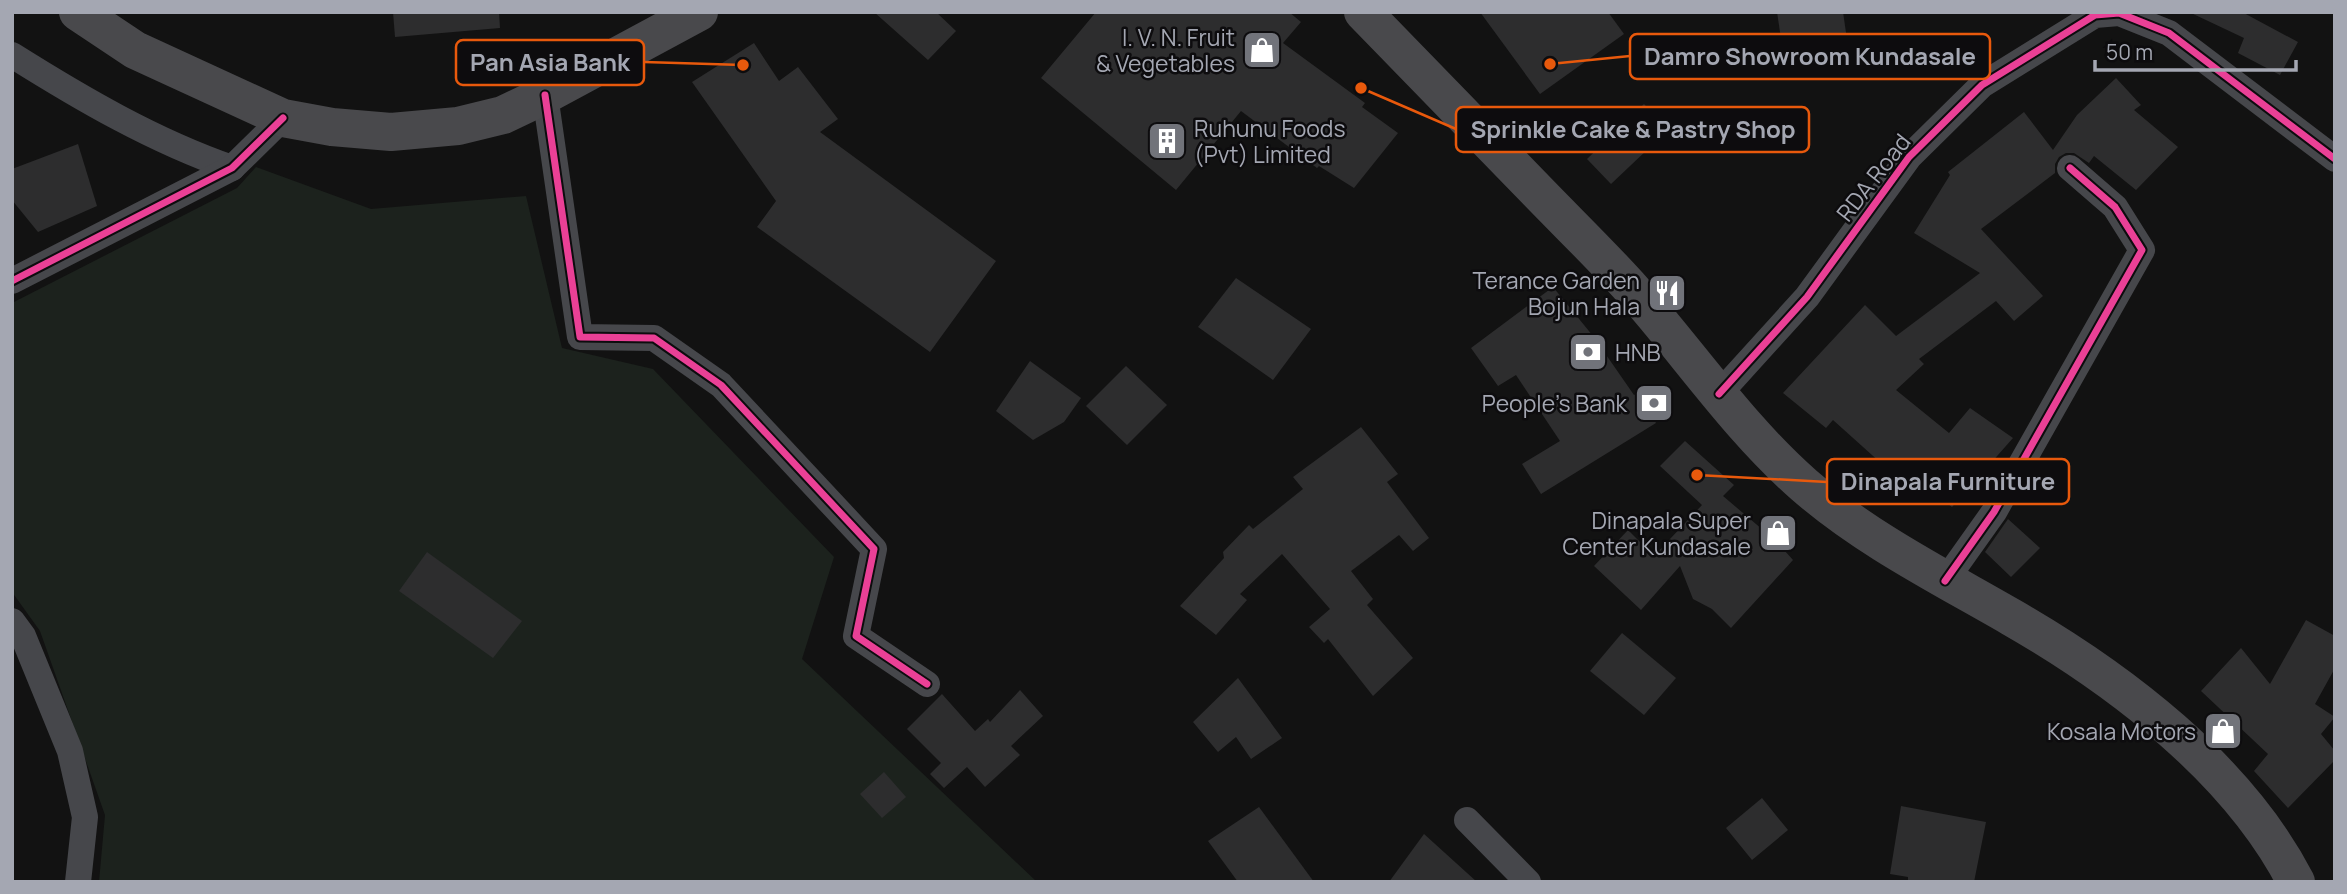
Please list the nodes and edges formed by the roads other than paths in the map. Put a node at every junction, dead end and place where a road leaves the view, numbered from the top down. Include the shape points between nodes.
1 (78, 12) edge
2 (699, 12) edge
3 (1363, 12) edge
4 (2095, 13) edge
5 (12, 55) edge
6 (545, 95) junction
7 (283, 118) junction
8 (2335, 159) edge
9 (2070, 167) dead end
10 (232, 168) junction
11 (12, 281) edge
12 (1718, 394) junction
13 (1945, 581) junction
14 (12, 621) edge
15 (927, 684) dead end
16 (1467, 820) dead end
17 (78, 882) edge
18 (1528, 882) edge
19 (2296, 882) edge

1 - 7 highway via 135,50
2 - 6 highway
3 - 12 highway via 1629,286
4 - 8 street, RDA Road via 2119,13 2169,33
4 - 12 street, RDA Road via 1982,85 1909,157 1807,297
5 - 10 street via 89,103
6 - 7 highway via 503,115 458,126 391,132
6 - 15 street via 580,337 654,338 721,385 874,549 856,636
7 - 10 street
9 - 13 street via 2115,207 2142,250 1994,512
10 - 11 street
12 - 13 highway via 1763,448 1807,487 1862,530
13 - 19 highway via 2080,659 2149,712 2245,804
14 - 17 street via 23,636 70,751 85,817
16 - 18 street

